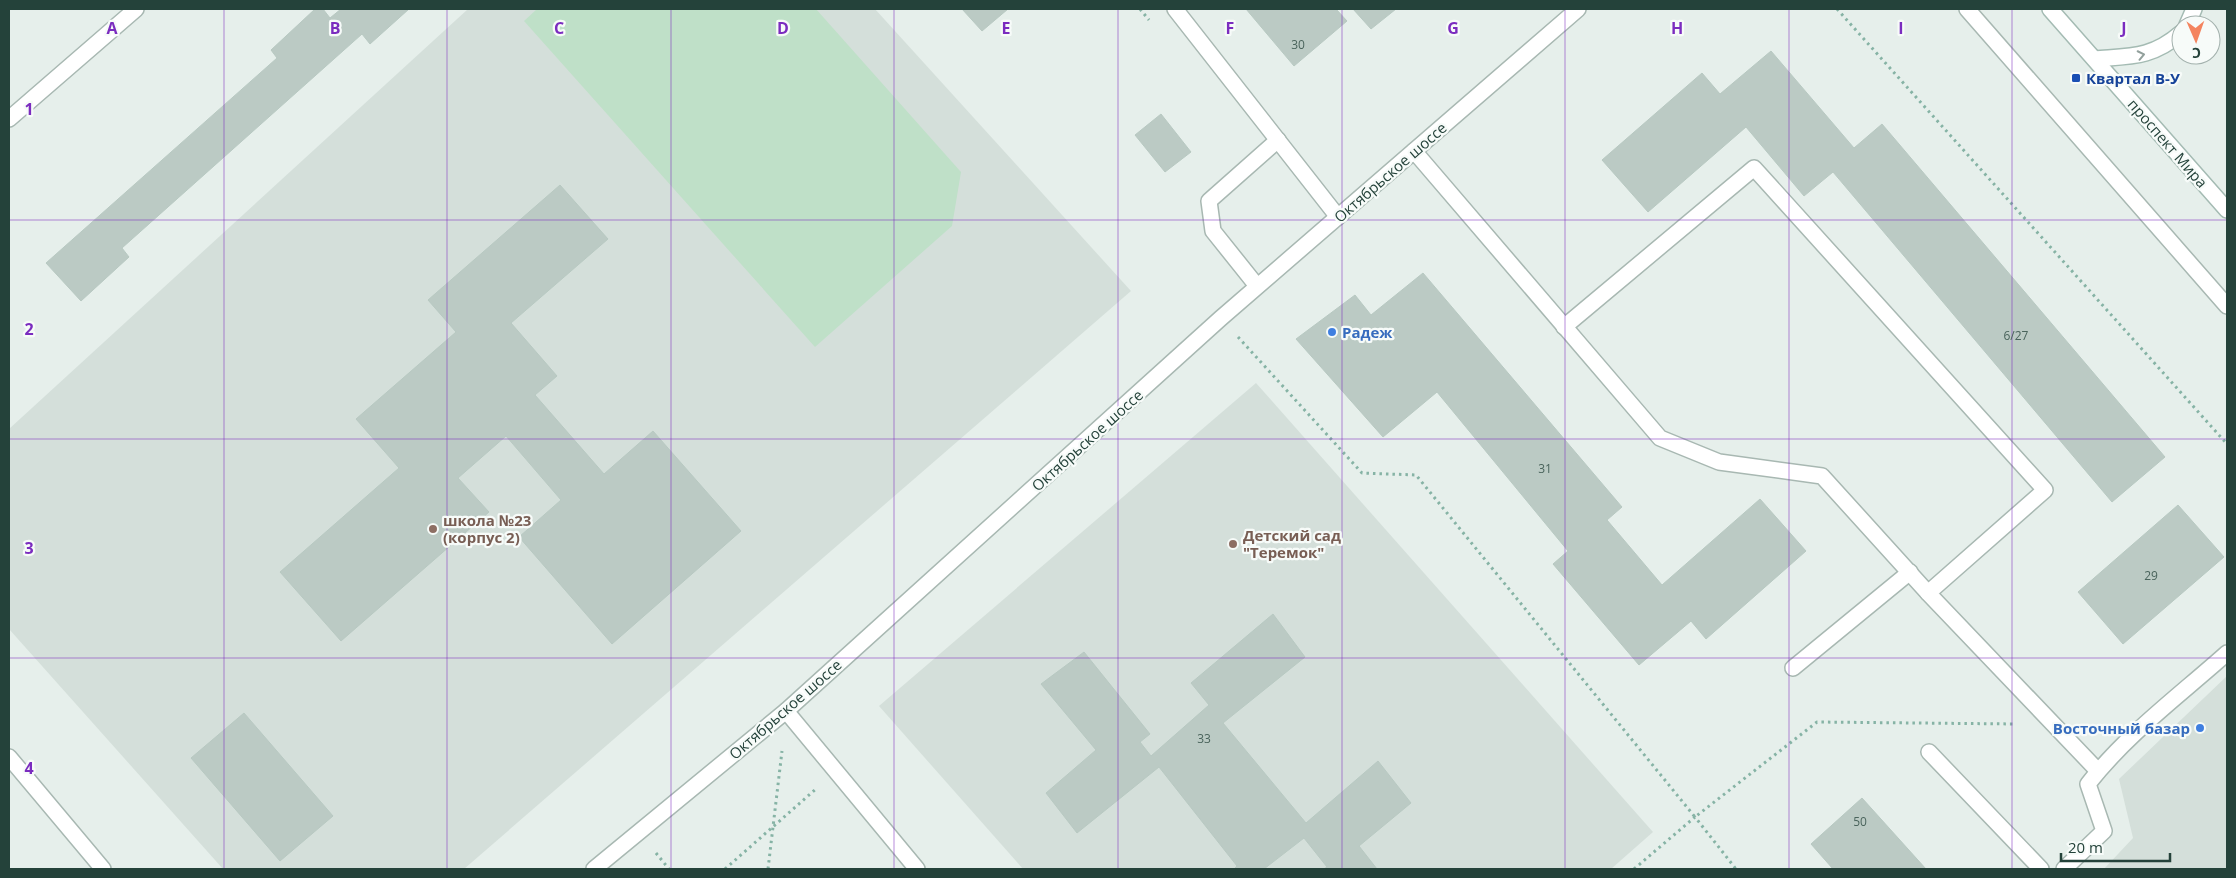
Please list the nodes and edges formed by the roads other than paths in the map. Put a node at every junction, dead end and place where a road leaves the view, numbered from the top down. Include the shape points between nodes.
1 (136, 9) edge
2 (1176, 9) edge
3 (1578, 9) edge
4 (1967, 9) edge
5 (2050, 9) edge
6 (2171, 42) edge
7 (2095, 59) junction
8 (9, 119) edge
9 (1278, 140) junction
10 (1414, 151) junction
11 (2227, 210) edge
12 (1338, 217) junction
13 (1257, 286) junction
14 (2227, 306) edge
15 (1564, 327) junction
16 (1910, 572) junction
17 (1928, 593) junction
18 (2227, 653) edge
19 (1793, 668) dead end
20 (786, 711) junction
21 (1929, 752) dead end
22 (9, 756) edge
23 (2098, 771) junction
24 (600, 867) edge
25 (103, 869) edge
26 (917, 869) edge
27 (2041, 869) edge
28 (2064, 869) edge

1 - 8 street
2 - 9 street
3 - 10 street, Октябрьское шоссе
4 - 14 street
5 - 7 street, проспект Мира
7 -> 6 street via 2154,52
7 - 11 street, проспект Мира
9 - 12 street
9 - 13 street via 1209,201 1213,231
10 - 12 street, Октябрьское шоссе
10 - 15 street
12 - 13 street, Октябрьское шоссе
13 - 20 street, Октябрьское шоссе
15 - 16 street via 1660,438 1719,462 1822,476
15 - 17 street via 1754,168 2045,490
16 - 17 street
16 - 19 street
17 - 23 street
18 - 23 street
20 - 24 street, Октябрьское шоссе
20 - 26 street
21 - 27 street
22 - 25 street
23 - 28 street via 2088,784 2104,831

